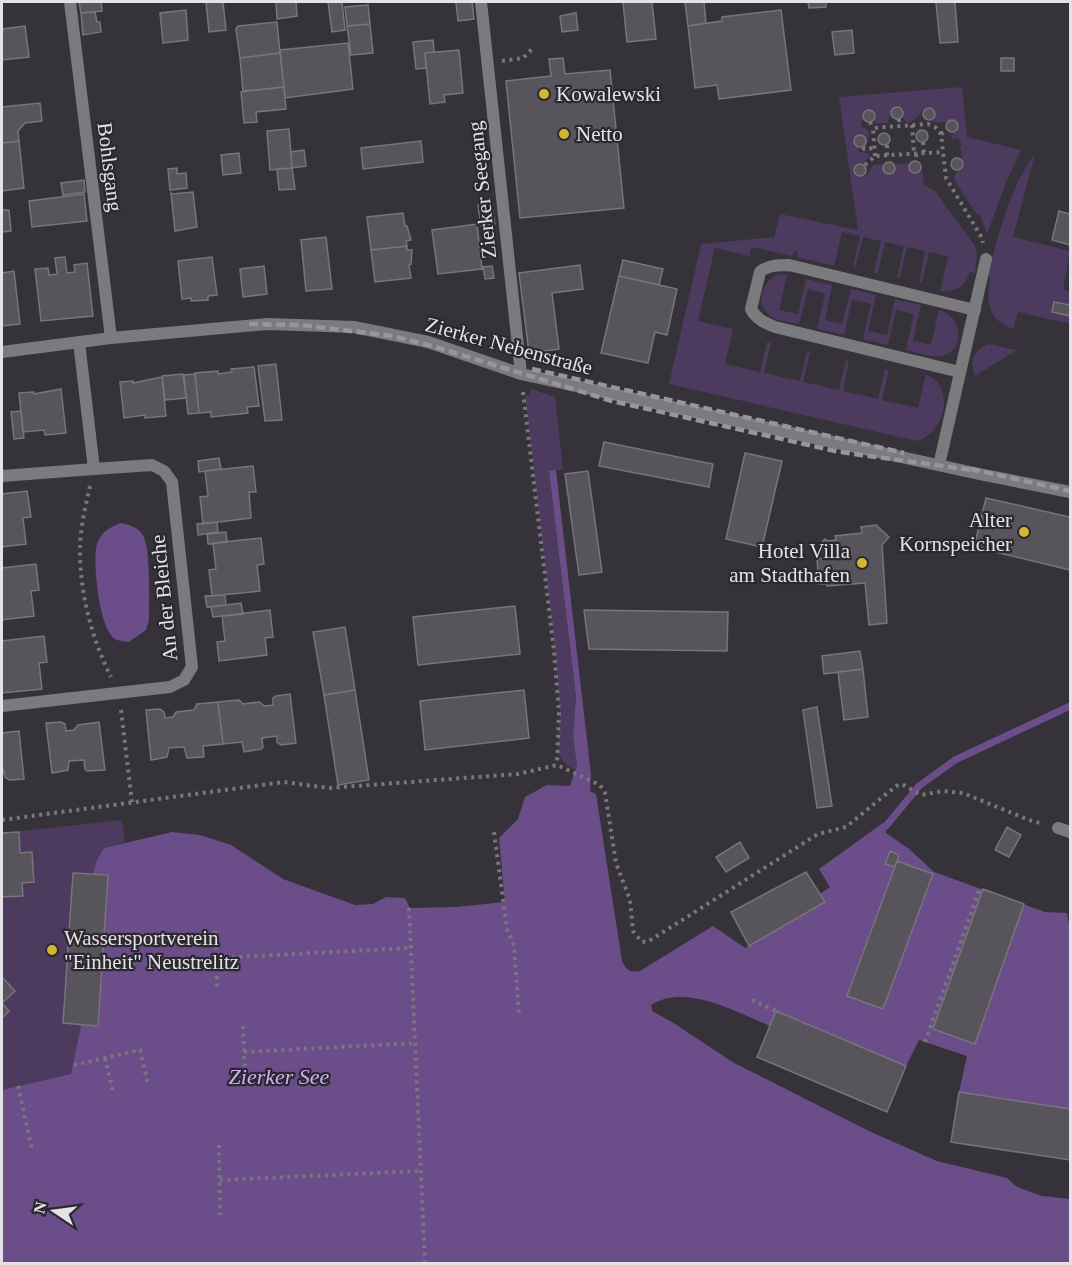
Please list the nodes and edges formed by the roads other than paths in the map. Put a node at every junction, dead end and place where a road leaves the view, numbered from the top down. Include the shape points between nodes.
1 (70, 2) edge
2 (481, 2) edge
3 (986, 259) road end
4 (975, 309) junction
5 (111, 338) junction
6 (79, 342) junction
7 (2, 351) edge
8 (960, 372) junction
9 (521, 374) junction
10 (939, 465) junction
11 (93, 469) junction
12 (2, 476) edge
13 (1071, 492) edge
14 (2, 706) edge

1 - 5 street, Bohlsgang
2 - 9 street, Zierker Seegang
3 - 4 street
4 - 8 street
4 - 8 street via 789,265 760,272 751,309 763,322 775,327
5 - 6 street, Zierker Nebenstraße
5 - 9 street, Zierker Nebenstraße via 268,324 354,327 428,342
6 - 7 street, Zierker Nebenstraße
6 - 11 street
8 - 10 street
9 - 10 street, Zierker Nebenstraße
10 - 13 street, Zierker Nebenstraße
11 - 12 street, An der Bleiche
11 - 14 street, An der Bleiche via 152,465 169,476 192,667 184,680 170,687

